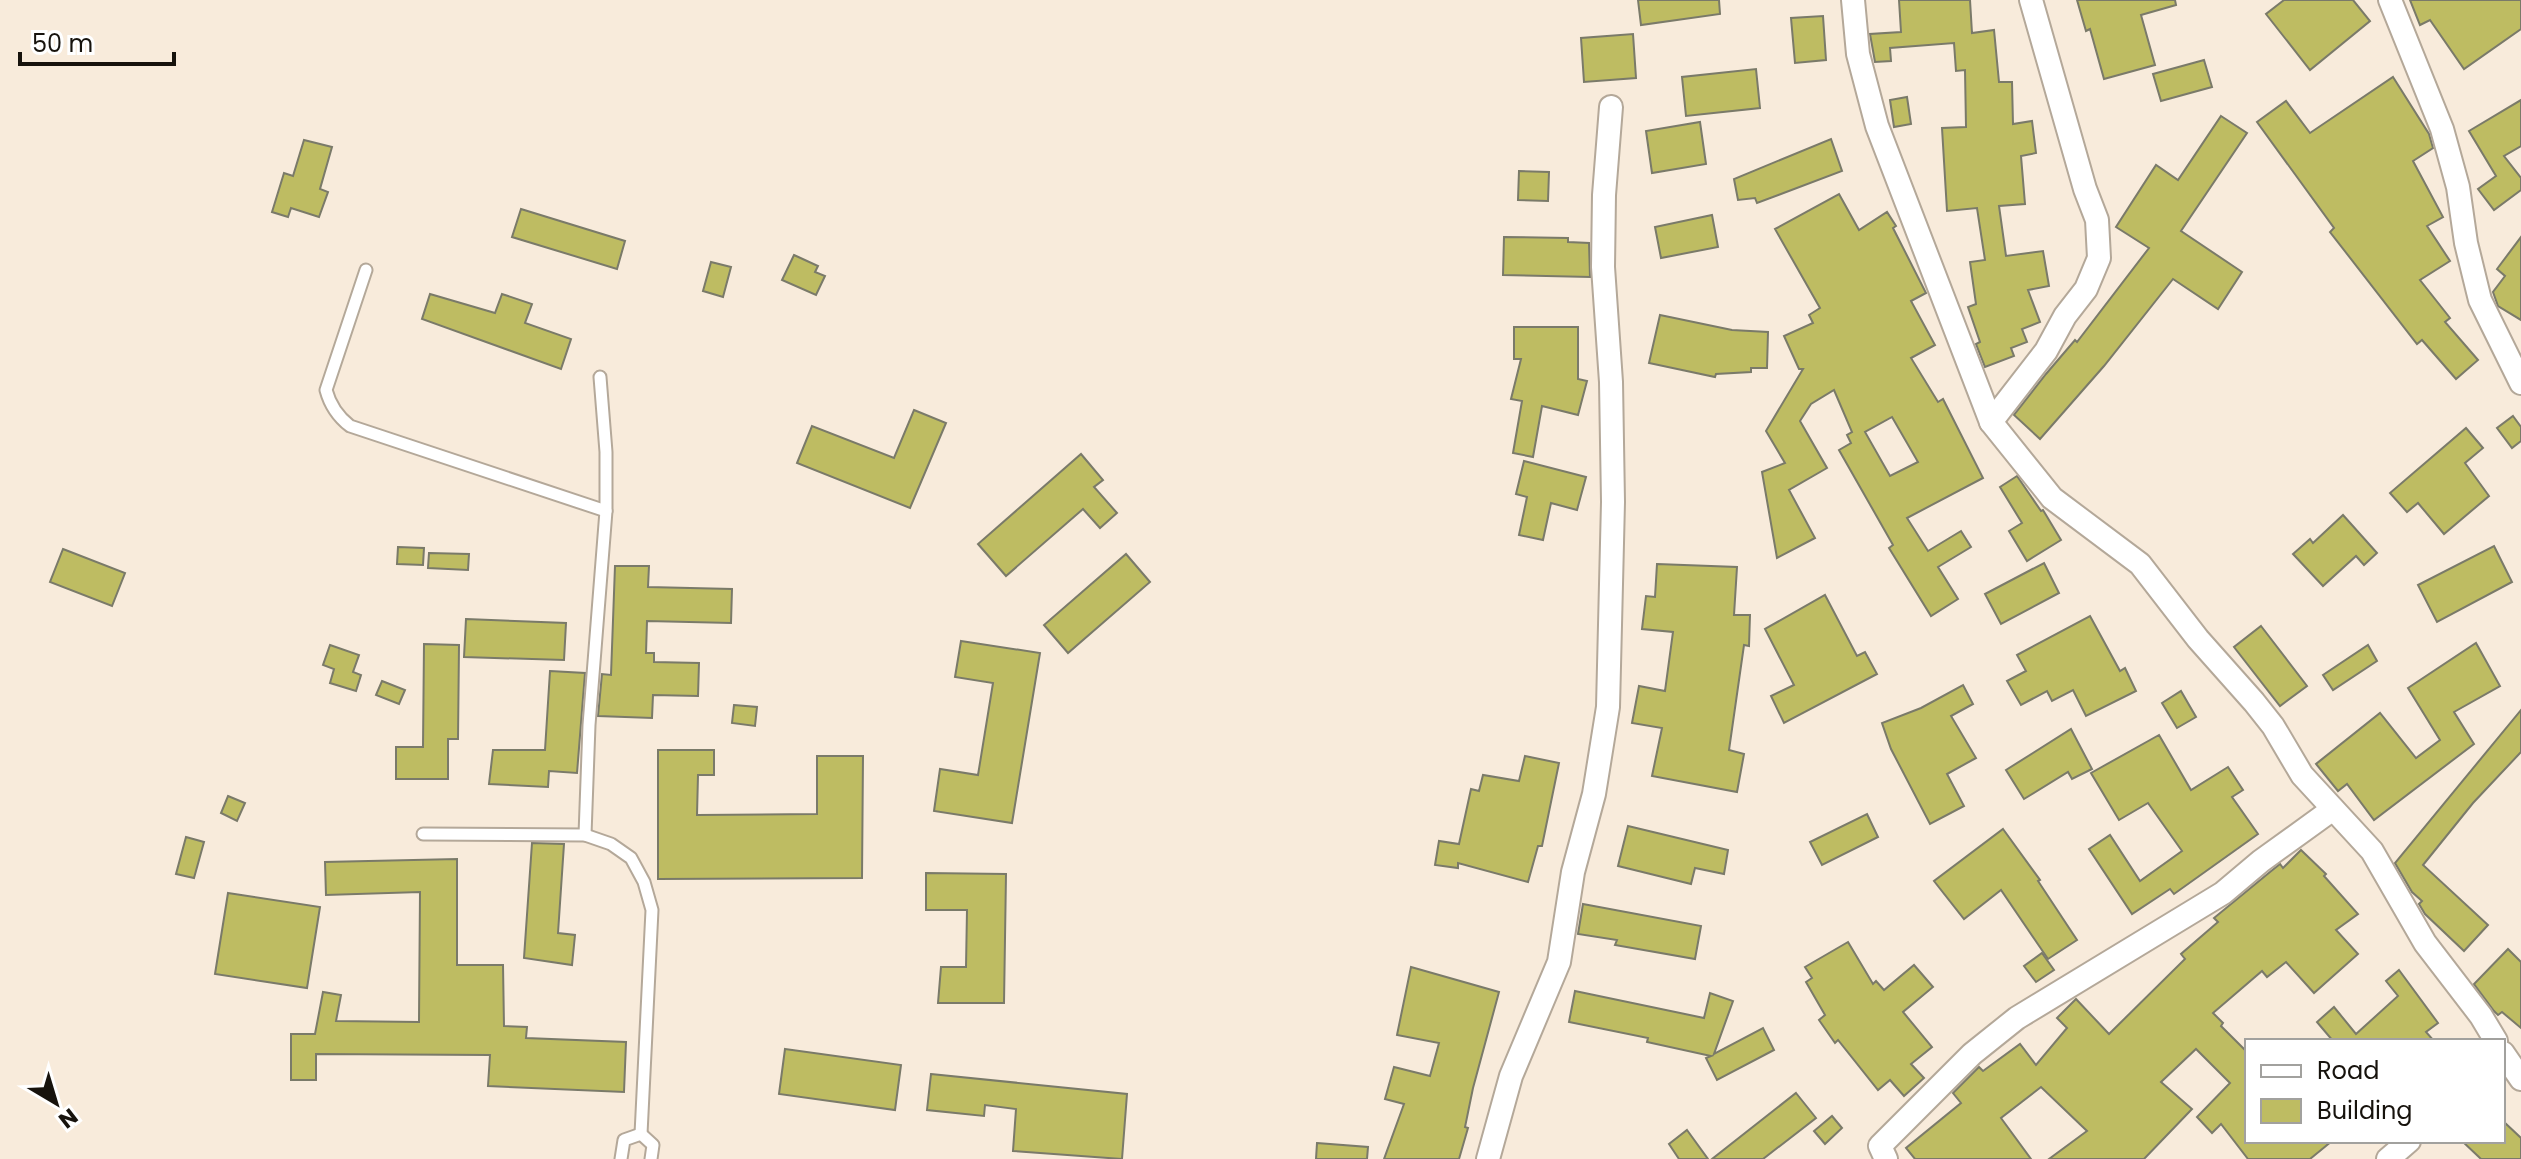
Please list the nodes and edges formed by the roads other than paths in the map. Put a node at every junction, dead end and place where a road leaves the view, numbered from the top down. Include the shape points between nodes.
1 (1853, 0) edge
2 (2031, 0) edge
3 (2390, 0) edge
4 (1611, 107) dead end
5 (366, 270) dead end
6 (600, 377) dead end
7 (2521, 383) edge
8 (1991, 422) junction
9 (606, 511) junction
10 (2333, 809) junction
11 (423, 834) dead end
12 (585, 835) junction
13 (2494, 1039) edge
14 (2505, 1058) edge
15 (2521, 1079) edge
16 (641, 1134) junction
17 (2407, 1143) edge
18 (621, 1159) edge
19 (651, 1159) edge
20 (1488, 1159) edge
21 (1886, 1159) edge
22 (2388, 1159) edge

1 - 8 street via 1858,54 1877,126
2 - 8 street via 2097,220 2099,258 2086,289 2046,351
3 - 7 street via 2442,129 2480,300
4 - 20 street via 1603,267 1613,502 1608,707 1559,962 1511,1076
5 - 9 lane via 326,390 340,418 350,426
6 - 9 lane
8 - 10 street via 2052,498 2140,564 2273,726 2302,775
9 - 12 lane
10 - 13 street via 2372,851 2425,943
10 - 21 street via 2223,893 2017,1018 1963,1062 1880,1146
11 - 12 lane
12 - 16 lane via 631,858 652,910
14 - 15 street
16 - 18 lane via 624,1140
16 - 19 lane via 653,1145
17 - 22 street

